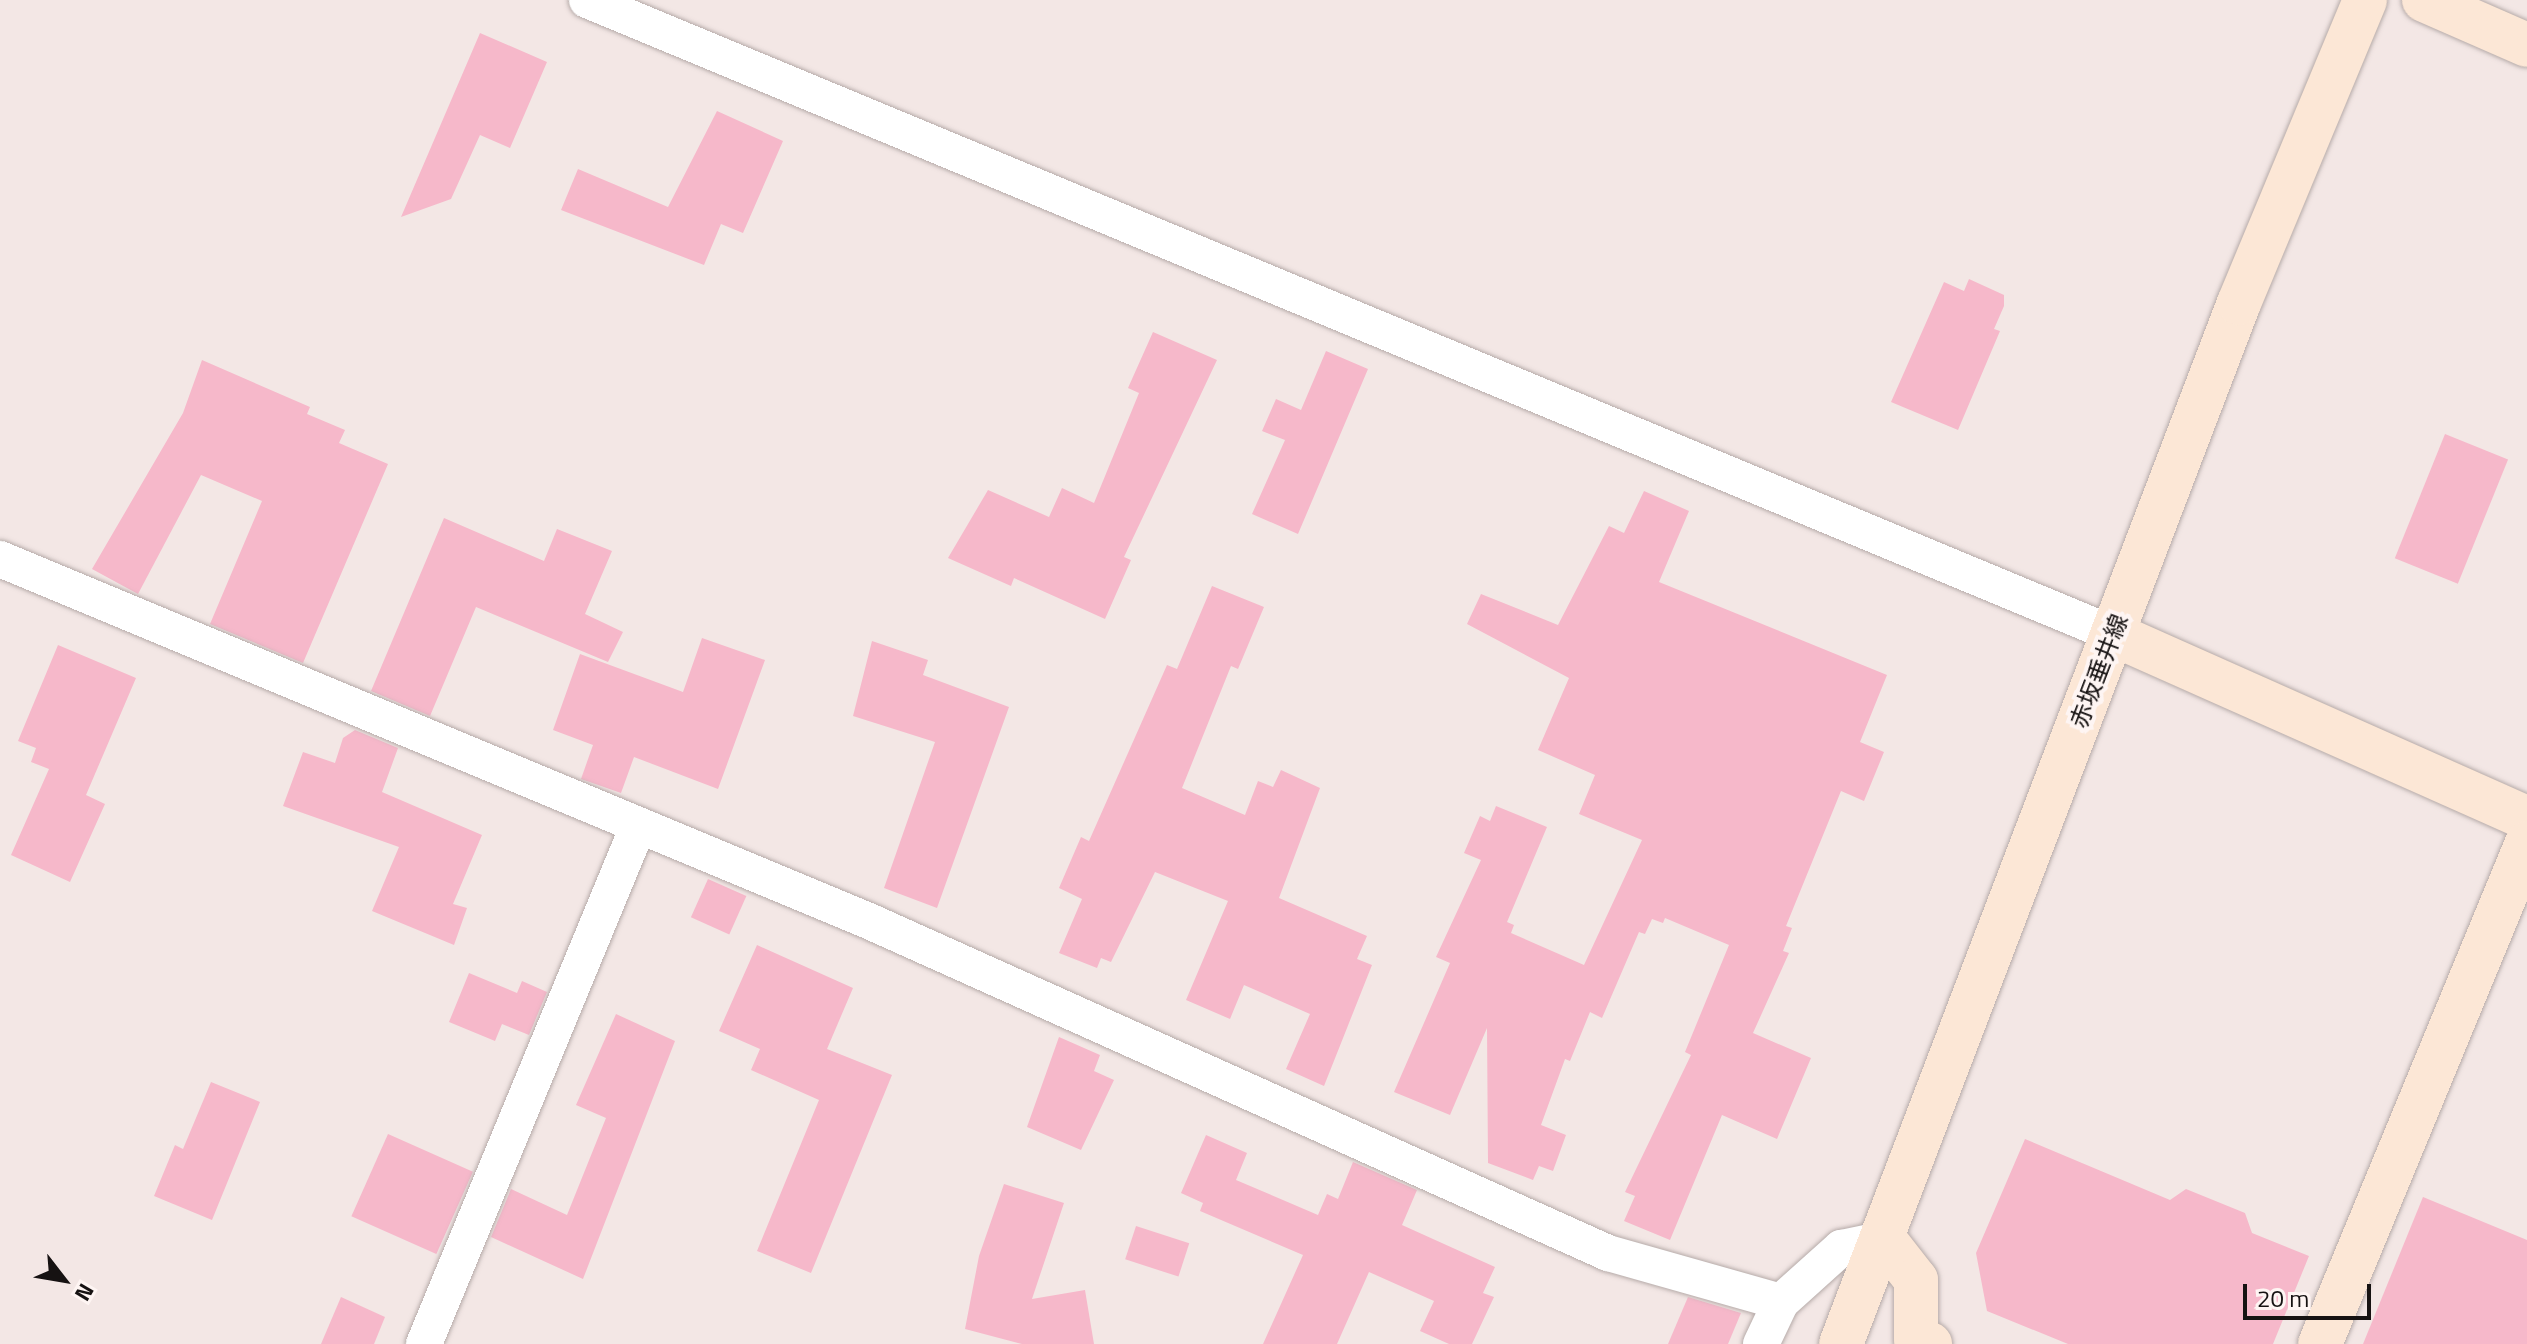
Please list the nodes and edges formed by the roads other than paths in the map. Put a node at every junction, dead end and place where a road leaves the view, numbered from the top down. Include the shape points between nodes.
1 (587, 0) edge
2 (2365, 0) edge
3 (2424, 0) edge
4 (2527, 45) edge
5 (0, 559) edge
6 (2113, 634) junction
7 (2527, 818) edge
8 (637, 829) junction
9 (2527, 843) edge
10 (1884, 1239) junction
11 (1781, 1302) junction
12 (1920, 1342) edge
13 (424, 1344) edge
14 (1761, 1344) edge
15 (1841, 1344) edge
16 (2320, 1344) edge

1 - 6 street
2 - 6 main road, 赤坂垂井線 via 2239,303
3 - 4 main road
5 - 8 street
6 - 7 main road
6 - 10 main road, 赤坂垂井線
8 - 11 street via 871,922 1608,1253
8 - 13 street
9 - 16 main road
10 - 11 street via 1841,1248
10 - 12 main road via 1916,1280
10 - 15 main road, 赤坂垂井線
11 - 14 street

